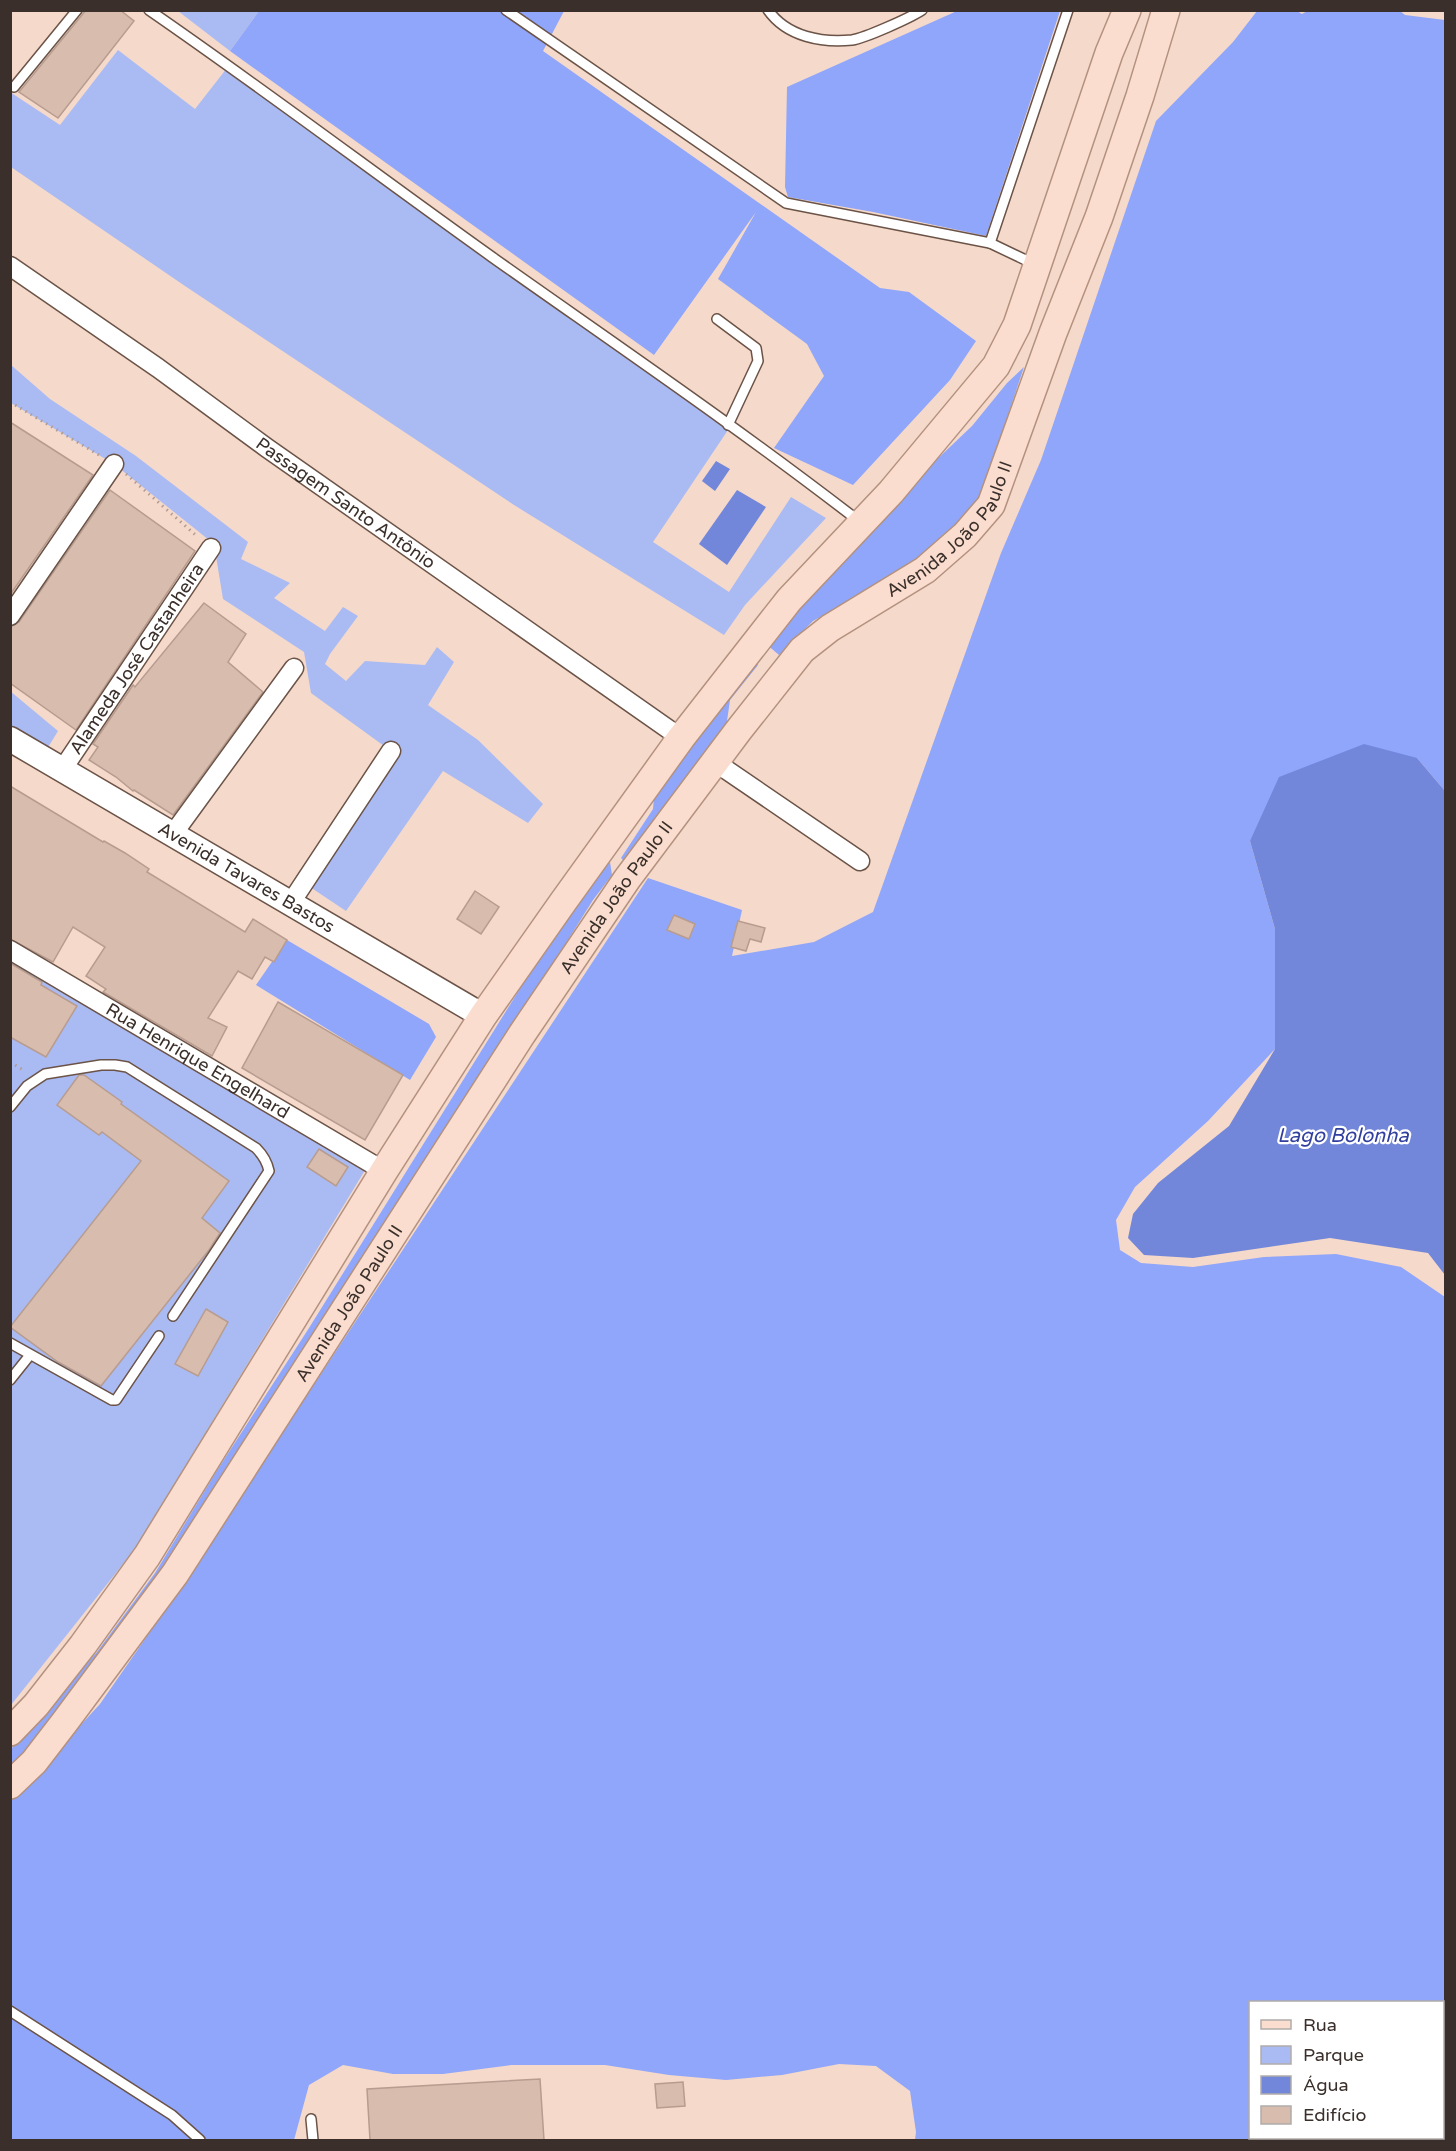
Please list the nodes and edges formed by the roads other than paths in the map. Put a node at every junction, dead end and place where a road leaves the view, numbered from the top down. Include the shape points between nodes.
1 (77, 10) edge
2 (149, 10) edge
3 (506, 10) edge
4 (768, 10) edge
5 (922, 10) edge
6 (1068, 10) edge
7 (1127, 10) edge
8 (1166, 10) edge
9 (14, 87) dead end
10 (990, 243) junction
11 (10, 266) edge
12 (1037, 266) junction
13 (717, 319) dead end
14 (728, 424) junction
15 (114, 464) dead end
16 (862, 523) junction
17 (211, 548) dead end
18 (10, 616) edge
19 (751, 648) junction
20 (294, 668) dead end
21 (738, 730) junction
22 (681, 738) junction
23 (10, 740) edge
24 (391, 751) dead end
25 (715, 762) junction
26 (62, 770) junction
27 (641, 796) junction
28 (173, 834) junction
29 (860, 861) dead end
30 (627, 879) junction
31 (290, 904) junction
32 (10, 950) edge
33 (483, 1016) junction
34 (10, 1107) edge
35 (384, 1171) junction
36 (173, 1316) dead end
37 (159, 1336) dead end
38 (10, 1343) edge
39 (30, 1355) junction
40 (10, 1380) edge
41 (10, 1732) edge
42 (10, 1785) edge
43 (10, 2011) edge
44 (311, 2119) dead end
45 (200, 2140) edge
46 (312, 2140) edge

1 - 9 lane
2 - 14 lane
3 - 10 lane via 786,203
4 - 5 lane via 776,21 812,40 855,40
6 - 10 lane
7 - 12 main road, Avenida João Paulo II via 1108,53
8 - 21 main road, Avenida João Paulo II via 1099,217 991,505 965,536 925,570 802,650
10 - 12 lane
11 - 22 street, Passagem Santo Antônio
12 - 16 main road, Avenida João Paulo II via 1017,325 996,366
13 - 14 lane via 756,348 758,361
14 - 16 lane
15 - 18 street
16 - 19 main road, Avenida João Paulo II via 789,600
17 - 26 street, Alameda José Castanheira
19 - 21 main road via 762,656 765,667 733,714
19 - 22 main road, Avenida João Paulo II
20 - 28 street
21 - 25 main road, Avenida João Paulo II
22 - 27 main road, Avenida João Paulo II
23 - 26 main road, Avenida Tavares Bastos
24 - 31 street
25 - 29 street
25 - 30 main road, Avenida João Paulo II
26 - 28 main road, Avenida Tavares Bastos
27 - 30 main road via 644,813 612,860 615,872
27 - 33 main road, Avenida João Paulo II
28 - 31 main road, Avenida Tavares Bastos
30 - 42 main road, Avenida João Paulo II via 515,1044 175,1574 64,1724
31 - 33 main road, Avenida Tavares Bastos
32 - 35 street, Rua Henrique Engelhard
33 - 35 main road, Avenida João Paulo II
34 - 36 lane via 27,1086 45,1074 101,1065 127,1067 262,1154 269,1171
35 - 41 main road, Avenida João Paulo II via 147,1556 83,1646
37 - 39 lane via 116,1400
38 - 39 lane
39 - 40 lane
43 - 45 lane via 172,2115
44 - 46 lane

